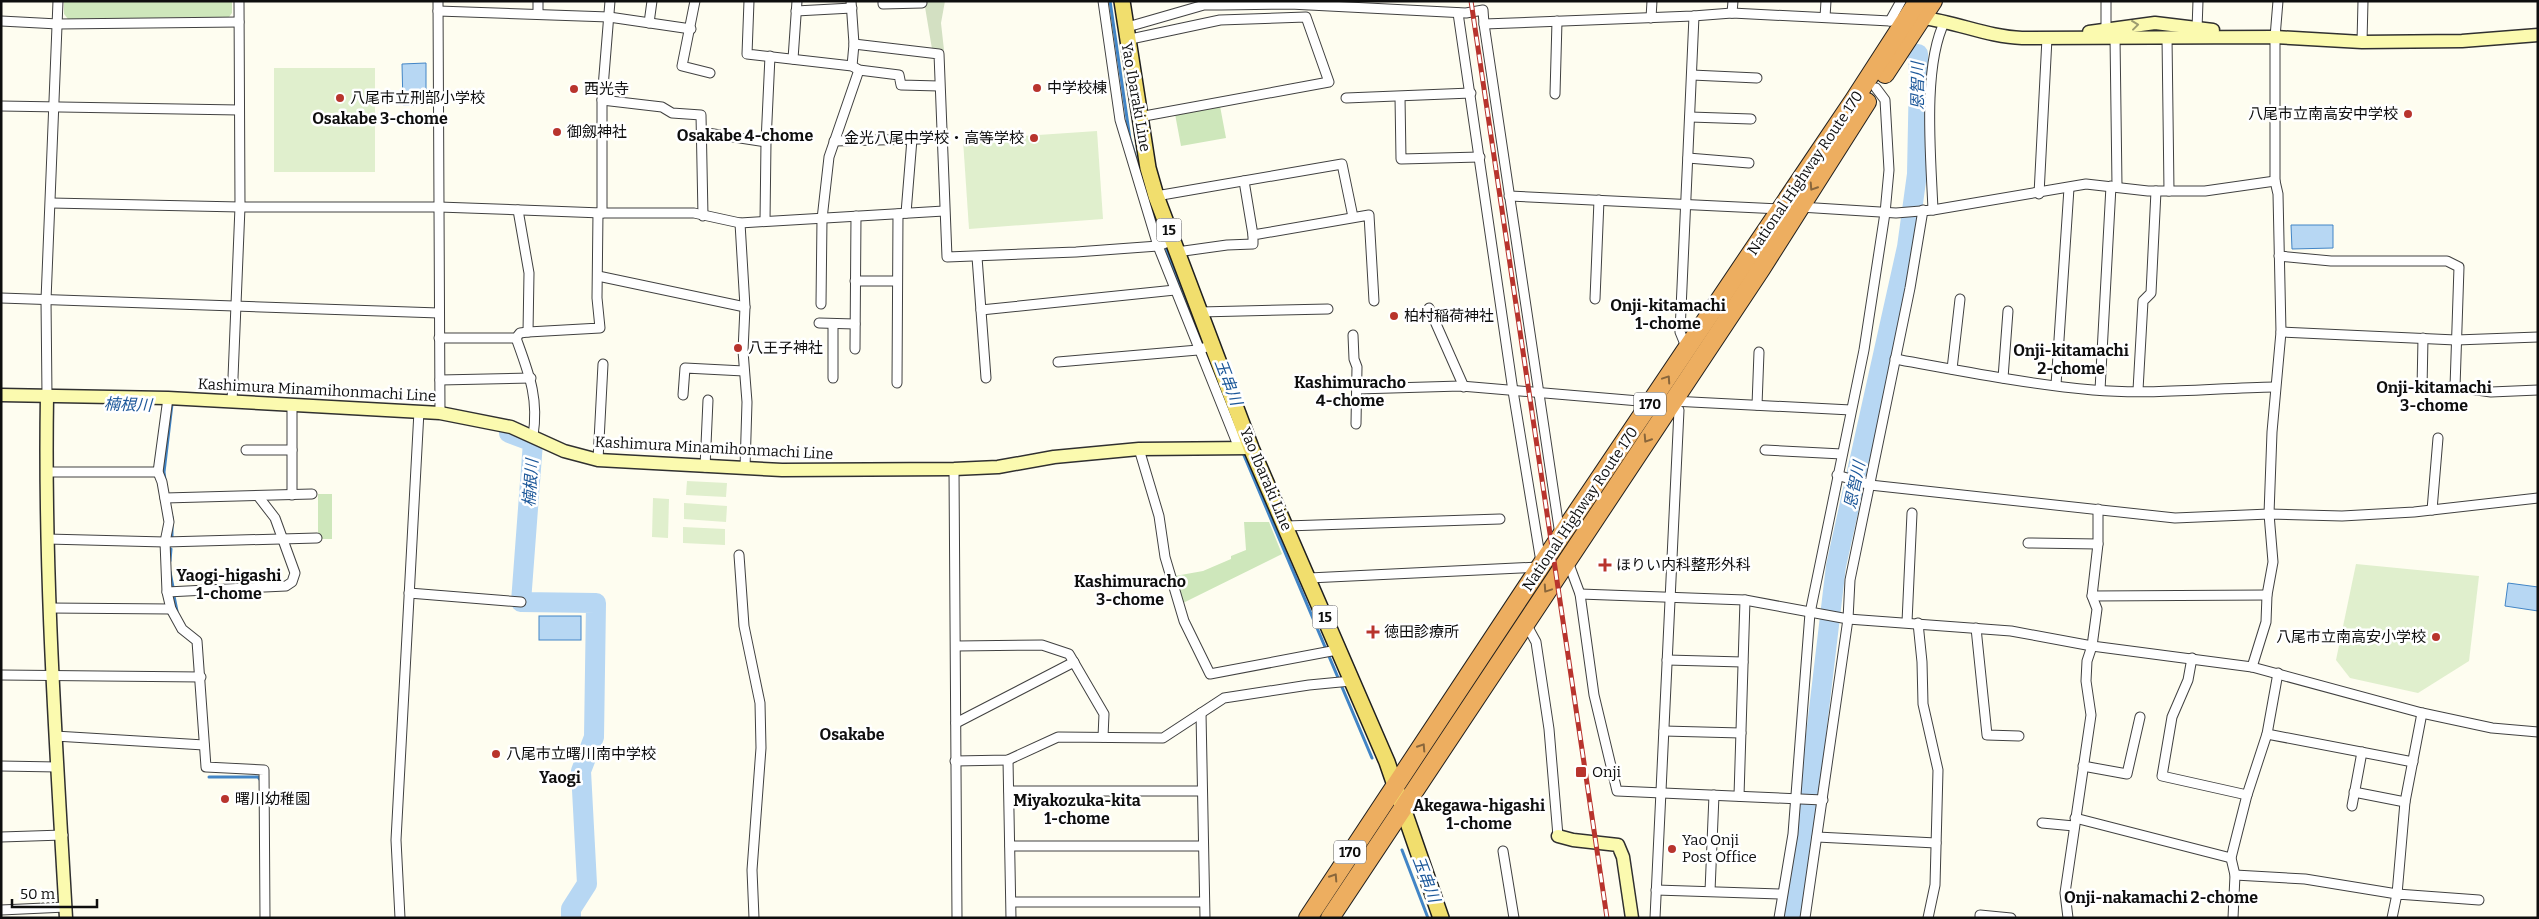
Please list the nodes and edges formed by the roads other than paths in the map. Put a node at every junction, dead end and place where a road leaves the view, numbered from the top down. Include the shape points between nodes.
1 (58, 1) edge
2 (239, 1) edge
3 (438, 1) edge
4 (538, 1) edge
5 (610, 1) edge
6 (652, 1) edge
7 (695, 1) edge
8 (749, 1) edge
9 (796, 1) edge
10 (883, 1) edge
11 (1103, 1) edge
12 (1122, 1) edge
13 (1652, 1) edge
14 (1733, 1) edge
15 (1826, 1) edge
16 (1901, 1) edge
17 (2106, 1) edge
18 (2198, 1) edge
19 (2278, 1) edge
20 (2363, 1) edge
21 (922, 3) dead end
22 (1290, 3) edge
23 (852, 5) edge
24 (1482, 6) edge
25 (438, 11) junction
26 (796, 11) junction
27 (538, 13) junction
28 (1458, 13) junction
29 (1732, 13) junction
30 (1918, 13) edge
31 (1694, 16) junction
32 (609, 17) junction
33 (1825, 17) junction
34 (1651, 18) junction
35 (1, 21) edge
36 (1557, 21) junction
37 (1945, 21) junction
38 (239, 22) junction
39 (648, 23) junction
40 (58, 24) junction
41 (1484, 24) junction
42 (691, 29) junction
43 (2197, 29) junction
44 (2110, 33) junction
45 (1125, 34) junction
46 (2538, 35) edge
47 (2275, 37) junction
48 (2050, 38) junction
49 (2167, 38) junction
50 (2362, 42) junction
51 (854, 44) junction
52 (770, 56) junction
53 (793, 59) junction
54 (855, 68) junction
55 (710, 74) dead end
56 (1692, 75) junction
57 (1756, 78) dead end
58 (939, 86) junction
59 (1876, 88) junction
60 (1471, 93) junction
61 (1555, 94) dead end
62 (1400, 97) junction
63 (1346, 98) dead end
64 (602, 100) junction
65 (1, 106) edge
66 (53, 107) junction
67 (239, 110) junction
68 (1139, 117) junction
69 (1690, 117) junction
70 (1751, 119) dead end
71 (702, 132) junction
72 (834, 141) junction
73 (766, 142) junction
74 (1480, 157) junction
75 (1688, 158) junction
76 (1749, 163) dead end
77 (1244, 181) junction
78 (2275, 181) junction
79 (2114, 186) junction
80 (2069, 188) junction
81 (2169, 190) junction
82 (2156, 191) junction
83 (2039, 194) junction
84 (1156, 196) junction
85 (1509, 196) junction
86 (1599, 200) junction
87 (51, 203) junction
88 (1686, 204) junction
89 (439, 206) junction
90 (240, 207) junction
91 (1800, 207) junction
92 (1781, 209) junction
93 (518, 210) junction
94 (1921, 210) junction
95 (1933, 210) junction
96 (944, 211) junction
97 (600, 213) junction
98 (902, 214) junction
99 (1885, 214) junction
100 (704, 216) junction
101 (856, 216) junction
102 (1353, 217) junction
103 (822, 218) junction
104 (765, 221) junction
105 (740, 223) junction
106 (1253, 235) junction
107 (1167, 245) junction
108 (2279, 256) junction
109 (977, 257) junction
110 (598, 276) junction
111 (855, 281) junction
112 (897, 281) junction
113 (1174, 290) junction
114 (1, 298) edge
115 (1595, 299) dead end
116 (1960, 299) dead end
117 (46, 300) junction
118 (1374, 301) dead end
119 (821, 304) dead end
120 (237, 306) junction
121 (745, 307) junction
122 (1429, 308) dead end
123 (1328, 309) dead end
124 (981, 310) junction
125 (2008, 311) dead end
126 (1200, 312) junction
127 (438, 313) junction
128 (819, 323) dead end
129 (833, 324) junction
130 (855, 324) junction
131 (528, 332) junction
132 (2281, 332) junction
133 (1353, 335) dead end
134 (2538, 337) edge
135 (439, 338) junction
136 (516, 338) junction
137 (2423, 338) junction
138 (2456, 340) junction
139 (1205, 348) junction
140 (855, 349) dead end
141 (1687, 350) junction
142 (1759, 352) dead end
143 (1895, 359) junction
144 (1058, 362) dead end
145 (603, 364) dead end
146 (1952, 369) junction
147 (744, 371) junction
148 (530, 378) junction
149 (833, 378) dead end
150 (986, 378) dead end
151 (2004, 378) junction
152 (440, 380) junction
153 (897, 383) dead end
154 (2056, 385) junction
155 (1464, 387) junction
156 (2275, 387) junction
157 (2454, 387) junction
158 (1357, 389) junction
159 (2100, 390) junction
160 (2138, 390) junction
161 (2538, 390) edge
162 (1513, 392) junction
163 (1539, 394) junction
164 (1, 395) edge
165 (683, 395) dead end
166 (47, 396) junction
167 (168, 398) junction
168 (708, 400) dead end
169 (232, 402) junction
170 (1651, 402) junction
171 (1671, 402) junction
172 (292, 404) junction
173 (1757, 405) junction
174 (1851, 410) junction
175 (418, 411) junction
176 (440, 412) junction
177 (1356, 424) dead end
178 (532, 436) junction
179 (2438, 438) dead end
180 (1245, 448) junction
181 (1139, 449) junction
182 (246, 450) dead end
183 (292, 450) junction
184 (1765, 450) dead end
185 (1842, 454) junction
186 (598, 460) junction
187 (705, 466) junction
188 (745, 468) junction
189 (954, 469) junction
190 (46, 472) junction
191 (158, 472) junction
192 (1839, 476) junction
193 (1868, 484) junction
194 (312, 494) dead end
195 (292, 495) junction
196 (258, 496) junction
197 (165, 498) junction
198 (2538, 498) edge
199 (2098, 509) junction
200 (2432, 510) junction
201 (1912, 513) dead end
202 (2269, 514) junction
203 (1500, 519) dead end
204 (1286, 526) junction
205 (317, 538) dead end
206 (1560, 538) junction
207 (47, 539) junction
208 (282, 539) junction
209 (165, 542) junction
210 (2028, 543) dead end
211 (2098, 544) junction
212 (738, 555) dead end
213 (1567, 559) junction
214 (1541, 566) junction
215 (1309, 578) junction
216 (167, 592) junction
217 (409, 593) junction
218 (1580, 594) junction
219 (2267, 595) junction
220 (1669, 596) junction
221 (2092, 596) junction
222 (1745, 600) junction
223 (521, 602) dead end
224 (49, 608) junction
225 (171, 609) junction
226 (1812, 614) junction
227 (1519, 616) junction
228 (1846, 619) junction
229 (1907, 622) junction
230 (1918, 623) junction
231 (1976, 628) junction
232 (957, 646) junction
233 (2092, 646) junction
234 (1337, 650) junction
235 (2192, 658) junction
236 (1667, 660) junction
237 (1074, 662) junction
238 (1743, 662) junction
239 (2252, 667) junction
240 (2278, 673) junction
241 (1, 675) edge
242 (52, 676) junction
243 (201, 677) junction
244 (1351, 681) junction
245 (1201, 713) junction
246 (2422, 713) junction
247 (2140, 717) dead end
248 (956, 723) junction
249 (1664, 731) junction
250 (2538, 732) edge
251 (1741, 733) junction
252 (2267, 734) junction
253 (55, 736) junction
254 (2019, 736) dead end
255 (1103, 738) junction
256 (204, 745) junction
257 (2362, 752) junction
258 (1008, 760) junction
259 (955, 761) junction
260 (2413, 762) junction
261 (1, 766) edge
262 (2083, 766) junction
263 (57, 767) junction
264 (1396, 788) junction
265 (1009, 791) junction
266 (1202, 791) junction
267 (2354, 792) junction
268 (1662, 793) junction
269 (1714, 795) junction
270 (2247, 795) junction
271 (1738, 796) junction
272 (1797, 798) junction
273 (1823, 800) junction
274 (2405, 802) junction
275 (2352, 806) dead end
276 (1402, 809) junction
277 (2075, 822) junction
278 (2042, 823) dead end
279 (63, 835) junction
280 (1558, 836) joint
281 (1, 837) edge
282 (1817, 837) junction
283 (1936, 843) junction
284 (1010, 846) junction
285 (1203, 846) junction
286 (1503, 851) dead end
287 (2231, 858) junction
288 (2235, 875) junction
289 (1656, 890) junction
290 (1710, 892) junction
291 (1782, 894) junction
292 (2397, 894) junction
293 (2479, 900) dead end
294 (1012, 902) junction
295 (1204, 902) junction
296 (1, 910) edge
297 (66, 912) edge
298 (265, 918) edge
299 (400, 918) edge
300 (754, 918) edge
301 (957, 918) edge
302 (1011, 918) edge
303 (1205, 918) edge
304 (1308, 918) edge
305 (1330, 918) edge
306 (1441, 918) edge
307 (1514, 918) edge
308 (1632, 918) edge
309 (1655, 918) edge
310 (1778, 918) edge
311 (1805, 918) edge
312 (1928, 918) edge
313 (1980, 918) edge
314 (2010, 918) edge
315 (2068, 918) edge
316 (2233, 918) edge
317 (2392, 918) edge

1 - 40 street
2 - 38 street
3 - 25 street
4 - 27 street
5 - 32 street
6 - 39 street
7 - 42 street
8 - 52 street via 747,54
9 - 26 street
10 - 21 street via 883,4
11 - 107 street via 1120,120
12 - 45 main road, Yao Ibaraki Line / 15
13 - 34 street
14 - 29 street
15 - 33 street
16 - 30 street
17 - 44 street
18 - 43 street
19 - 47 street
20 - 50 street
22 - 28 street
22 - 45 street via 1204,5
23 - 26 street
23 - 51 street
24 - 28 street
24 - 41 street
25 - 27 street
25 - 89 street
26 - 53 street
27 - 32 street
28 - 60 street
29 - 31 street
29 - 33 street
30 - 33 street
30 - 37 street
30 - 59 highway, National Highway Route 170 / 170 via 1906,43
30 - 92 highway, National Highway Route 170 / 170
31 - 34 street
31 - 56 street
32 - 39 street
32 - 64 street
34 - 36 street
35 - 40 street
36 - 41 street
36 - 61 street
37 - 48 street via 2004,38
37 - 95 street via 1938,34 1930,98
38 - 40 street
38 - 67 street
39 - 42 street
40 - 66 street
41 - 85 street
42 - 55 street via 682,66
44 -> 43 street via 2154,23
43 - 47 street
44 - 48 street
44 - 49 street
44 - 79 street
45 - 68 main road, Yao Ibaraki Line / 15
45 - 68 street via 1220,20 1306,17 1329,82
46 - 50 street via 2462,41
47 - 49 street
47 - 50 street
47 - 78 street
48 - 83 street
49 - 81 street
51 - 54 street
51 - 58 street via 939,54
52 - 53 street
52 - 73 street
53 - 54 street
54 - 58 street via 899,75 901,85
54 - 72 street
56 - 57 street
56 - 69 street
58 - 96 street
59 -> 91 highway, National Highway Route 170 / 170
59 - 99 street via 1885,100 1890,170
60 - 62 street
60 - 74 street
62 - 63 street
62 - 74 street via 1401,159
64 - 71 street via 701,115
64 - 97 street
65 - 66 street
66 - 67 street
66 - 87 street
67 - 90 street
68 - 84 main road, Yao Ibaraki Line / 15
69 - 70 street
69 - 75 street
71 - 73 street
71 - 100 street
72 - 98 street via 916,139
72 - 103 street
73 - 104 street
74 - 162 street
75 - 76 street
75 - 88 street
77 - 84 street
77 - 102 street via 1342,164
77 - 106 street
78 - 81 street via 2205,191
78 - 108 street
79 - 80 street via 2086,184
79 - 82 street
79 - 159 street
80 - 83 street
80 - 154 street
81 - 82 street
82 - 160 street via 2150,293 2143,301
83 - 95 street
84 - 107 main road, Yao Ibaraki Line / 15
85 - 86 street
85 - 163 street
86 - 88 street
86 - 115 street
87 - 90 street
87 - 117 street
88 - 92 street
88 - 141 street via 1680,332
89 - 90 street
89 - 93 street
89 - 127 street
90 - 120 street
91 - 99 street
91 - 171 highway, National Highway Route 170 / 170
92 - 141 highway, National Highway Route 170 / 170
93 - 97 street
93 - 131 street via 529,273
94 - 95 street
94 - 99 street
94 - 143 street via 1910,288
96 - 98 street
96 - 109 street via 947,257
97 - 100 street via 694,213
97 - 110 street
98 - 101 street
98 - 112 street
99 - 174 street via 1864,350
100 - 105 street
101 - 103 street
101 - 111 street
102 - 106 street
102 - 118 street via 1369,215
103 - 104 street
103 - 119 street
104 - 105 street
105 - 121 street
106 - 107 street via 1253,244
107 - 109 street
107 - 113 street
107 - 126 main road, Yao Ibaraki Line / 15
108 - 132 street
108 - 138 street via 2331,261 2447,260 2459,267
109 - 124 street
110 - 121 street
110 - 131 street via 600,328
111 - 112 street
111 - 130 street
112 - 153 street
113 - 124 street
113 - 139 street
114 - 117 street
116 - 146 street
117 - 120 street
117 - 166 street
120 - 127 street
120 - 169 street
121 - 147 street
122 - 155 street
123 - 126 street
124 - 150 street
125 - 151 street
126 - 139 main road, Yao Ibaraki Line / 15
127 - 135 street
128 - 129 street
129 - 130 street
129 - 149 street
130 - 140 street
131 - 136 street via 520,333
132 - 137 street
132 - 156 street
133 - 158 street
134 - 138 street
135 - 136 street
135 - 152 street
136 - 148 street
137 - 138 street
137 - 157 street via 2422,389
138 - 157 street
139 - 144 street
139 - 180 main road, Yao Ibaraki Line / 15
170 -> 141 highway, National Highway Route 170 / 170
142 - 173 street
143 - 146 street
143 - 193 street
145 - 186 street
146 - 151 street
147 - 165 street via 685,368
147 - 188 street via 747,402
148 - 152 street
148 - 178 street via 536,407
151 - 154 street
152 - 176 street
154 - 159 street
155 - 158 street
155 - 162 street
156 - 160 street
156 - 202 street
157 - 161 street via 2490,392
158 - 177 street
159 - 160 street
162 - 163 street
162 - 214 street
163 - 170 street
163 - 206 street
164 - 166 street, Kashimura Minamihonmachi Line
166 - 167 street, Kashimura Minamihonmachi Line
166 - 190 street
167 - 169 street, Kashimura Minamihonmachi Line
167 - 191 street
168 - 187 street
169 - 172 street, Kashimura Minamihonmachi Line
170 - 171 street
170 - 206 highway, National Highway Route 170 / 170
171 - 173 street
171 -> 213 highway, National Highway Route 170 / 170
171 - 220 street via 1679,410
172 - 175 street, Kashimura Minamihonmachi Line
172 - 183 street
173 - 174 street
174 - 185 street
175 - 176 street, Kashimura Minamihonmachi Line
175 - 217 street
176 - 178 street, Kashimura Minamihonmachi Line via 511,427
178 - 186 street, Kashimura Minamihonmachi Line
179 - 200 street
180 - 181 street, Kashimura Minamihonmachi Line
180 - 204 main road, Yao Ibaraki Line / 15
181 - 189 street, Kashimura Minamihonmachi Line via 1054,457 998,467
181 - 234 street via 1184,621 1210,674
182 - 183 street
183 - 195 street
184 - 185 street
185 - 192 street
186 - 187 street, Kashimura Minamihonmachi Line
187 - 188 street, Kashimura Minamihonmachi Line
188 - 189 street, Kashimura Minamihonmachi Line
189 - 232 street
190 - 191 street
190 - 207 street
191 - 197 street
192 - 193 street
192 - 226 street
193 - 199 street
193 - 228 street
194 - 195 street
195 - 196 street
196 - 197 street
196 - 208 street via 275,518
197 - 209 street via 169,522
198 - 200 street
199 - 202 street via 2175,518
199 - 211 street
200 - 202 street via 2342,516
201 - 229 street
202 - 219 street via 2273,562
203 - 204 street
204 - 215 main road, Yao Ibaraki Line / 15
205 - 208 street
206 - 214 highway, National Highway Route 170 / 170
207 - 209 street
207 - 224 street
208 - 209 street
208 - 216 street via 295,573 292,582 286,586
209 - 216 street
210 - 211 street
211 - 221 street
212 - 300 street via 744,626 760,703 761,748 752,870
213 - 218 street
213 -> 227 highway, National Highway Route 170 / 170
214 - 215 street
214 - 227 highway, National Highway Route 170 / 170
215 - 234 main road, Yao Ibaraki Line / 15
216 - 225 street
217 - 223 street
217 - 299 street via 396,840
218 - 220 street
218 - 268 street via 1594,695 1617,791
219 - 221 street
219 - 239 street via 2266,622
220 - 222 street
220 - 236 street
221 - 233 street via 2096,610
222 - 226 street
222 - 238 street
224 - 225 street
224 - 242 street
225 - 243 street via 182,629 197,641
226 - 228 street
226 - 272 street
264 -> 227 highway, National Highway Route 170 / 170
227 - 276 highway, National Highway Route 170 / 170
227 - 280 street via 1536,642 1549,729
228 - 229 street
228 - 273 street
229 - 230 street
230 - 231 street
230 - 283 street via 1923,704 1938,770
231 - 233 street via 2011,630
231 - 254 street via 1987,735
232 - 237 street via 1042,645 1069,654
232 - 248 street
233 - 235 street
233 - 262 street via 2087,660 2086,681 2091,715
234 - 244 main road, Yao Ibaraki Line / 15
235 - 239 street
235 - 270 street via 2188,680 2172,717 2162,776
236 - 238 street
236 - 249 street
237 - 248 street
237 - 255 street via 1104,714
238 - 251 street
239 - 240 street
240 - 246 street
240 - 252 street
241 - 242 street
242 - 243 street
242 - 253 street
243 - 256 street
244 - 245 street via 1309,684 1224,698
244 - 264 main road, Yao Ibaraki Line / 15
245 - 255 street via 1163,738
245 - 266 street
246 - 250 street via 2492,728
246 - 260 street
247 - 262 street via 2127,774
248 - 259 street
249 - 251 street
249 - 268 street
251 - 271 street
252 - 257 street
252 - 270 street
253 - 256 street
253 - 263 street
255 - 258 street via 1058,737
256 - 298 street via 206,767 264,770
257 - 260 street
257 - 267 street
258 - 259 street
258 - 265 street
259 - 301 street
260 - 274 street
261 - 263 street
262 - 277 street
263 - 279 street
264 - 276 main road, Yao Ibaraki Line / 15
304 -> 264 highway, National Highway Route 170 / 170 via 1355,844
265 - 266 street
265 - 284 street
266 - 285 street
267 - 274 street
267 - 275 street
268 - 269 street
268 - 289 street
269 - 271 street
269 - 290 street
270 - 287 street
271 - 272 street
272 - 273 street
272 - 291 street
273 - 282 street
274 - 292 street
276 - 305 highway, National Highway Route 170 / 170
276 - 306 main road, Yao Ibaraki Line / 15
277 - 278 street
277 - 287 street
277 - 315 street via 2065,893
279 - 281 street
279 - 297 street
280 - 308 street via 1618,845 1624,857
282 - 283 street
282 - 311 street
283 - 312 street via 1935,886
284 - 285 street
284 - 294 street
285 - 295 street
286 - 307 street
287 - 288 street
288 - 292 street via 2305,879
288 - 316 street
289 - 290 street
289 - 309 street
290 - 291 street
291 - 310 street
292 - 293 street
292 - 317 street
294 - 295 street
294 - 302 street
295 - 303 street
296 - 297 street
313 - 314 street via 1980,915

